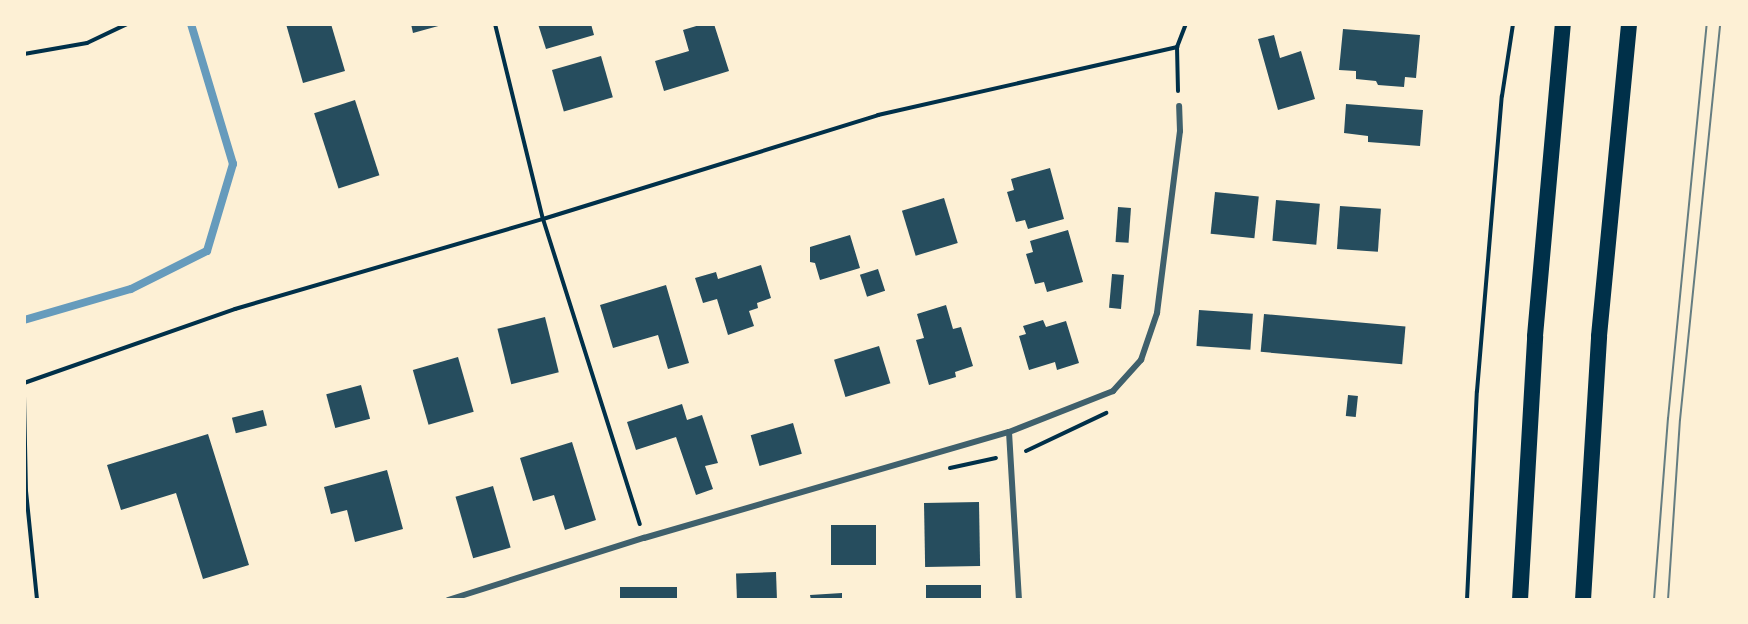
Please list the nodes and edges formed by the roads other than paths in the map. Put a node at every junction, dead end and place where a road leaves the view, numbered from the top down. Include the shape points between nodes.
1 (1563, 24) edge
2 (1629, 24) edge
3 (1179, 106) road end
4 (1009, 432) junction
5 (448, 600) edge
6 (1019, 600) edge
7 (1520, 600) edge
8 (1583, 600) edge

1 - 7 highway via 1535,336
2 - 8 highway via 1599,336
3 - 4 street via 1180,131 1157,313 1141,360 1113,391 1095,401
4 - 5 street via 644,538
4 - 6 street

